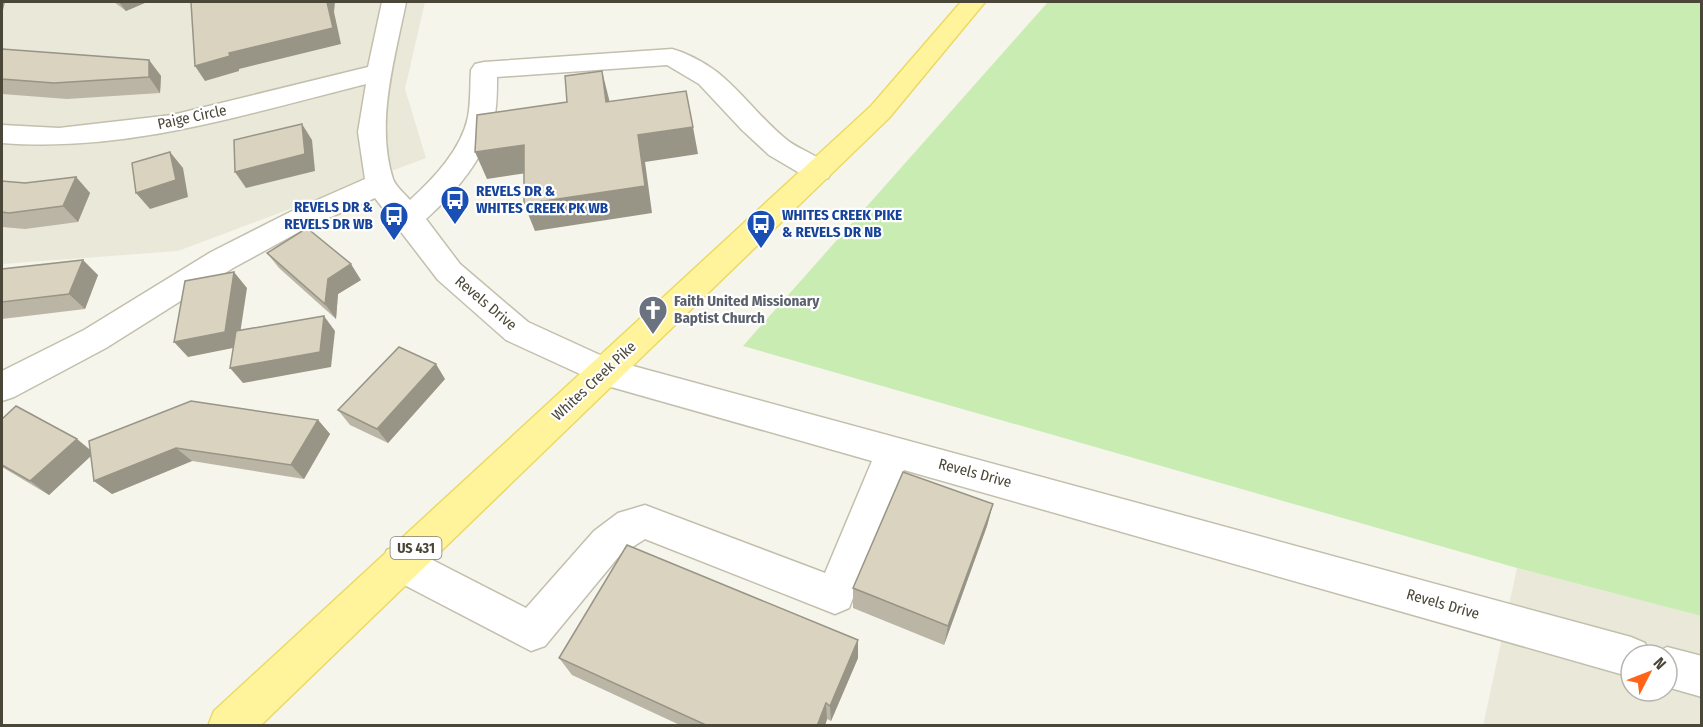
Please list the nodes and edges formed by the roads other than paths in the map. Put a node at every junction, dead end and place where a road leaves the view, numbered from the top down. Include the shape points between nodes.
1 (394, 2) edge
2 (973, 2) edge
3 (380, 72) junction
4 (2, 134) edge
5 (818, 171) junction
6 (380, 184) junction
7 (410, 218) junction
8 (604, 371) junction
9 (2, 387) edge
10 (894, 451) junction
11 (400, 563) junction
12 (1619, 654) edge
13 (1679, 670) edge
14 (1701, 676) edge
15 (229, 726) edge

1 - 3 street
2 - 5 main road, Whites Creek Pike / US 431 via 880,112
3 - 4 street, Paige Circle via 172,124 59,137
3 - 6 street via 372,132
5 - 7 street via 779,148 708,78 672,57 484,70 480,125 432,199
5 - 8 main road, Whites Creek Pike / US 431
6 - 7 street, Revels Drive
6 - 9 street via 300,219 222,260 95,339
7 - 8 street, Revels Drive via 449,272 517,331
8 - 10 street, Revels Drive
8 - 11 main road, Whites Creek Pike / US 431
10 - 11 street via 836,595 645,522 631,525 607,543 531,632
10 - 12 street, Revels Drive
11 - 15 main road, Whites Creek Pike / US 431
13 - 14 street

